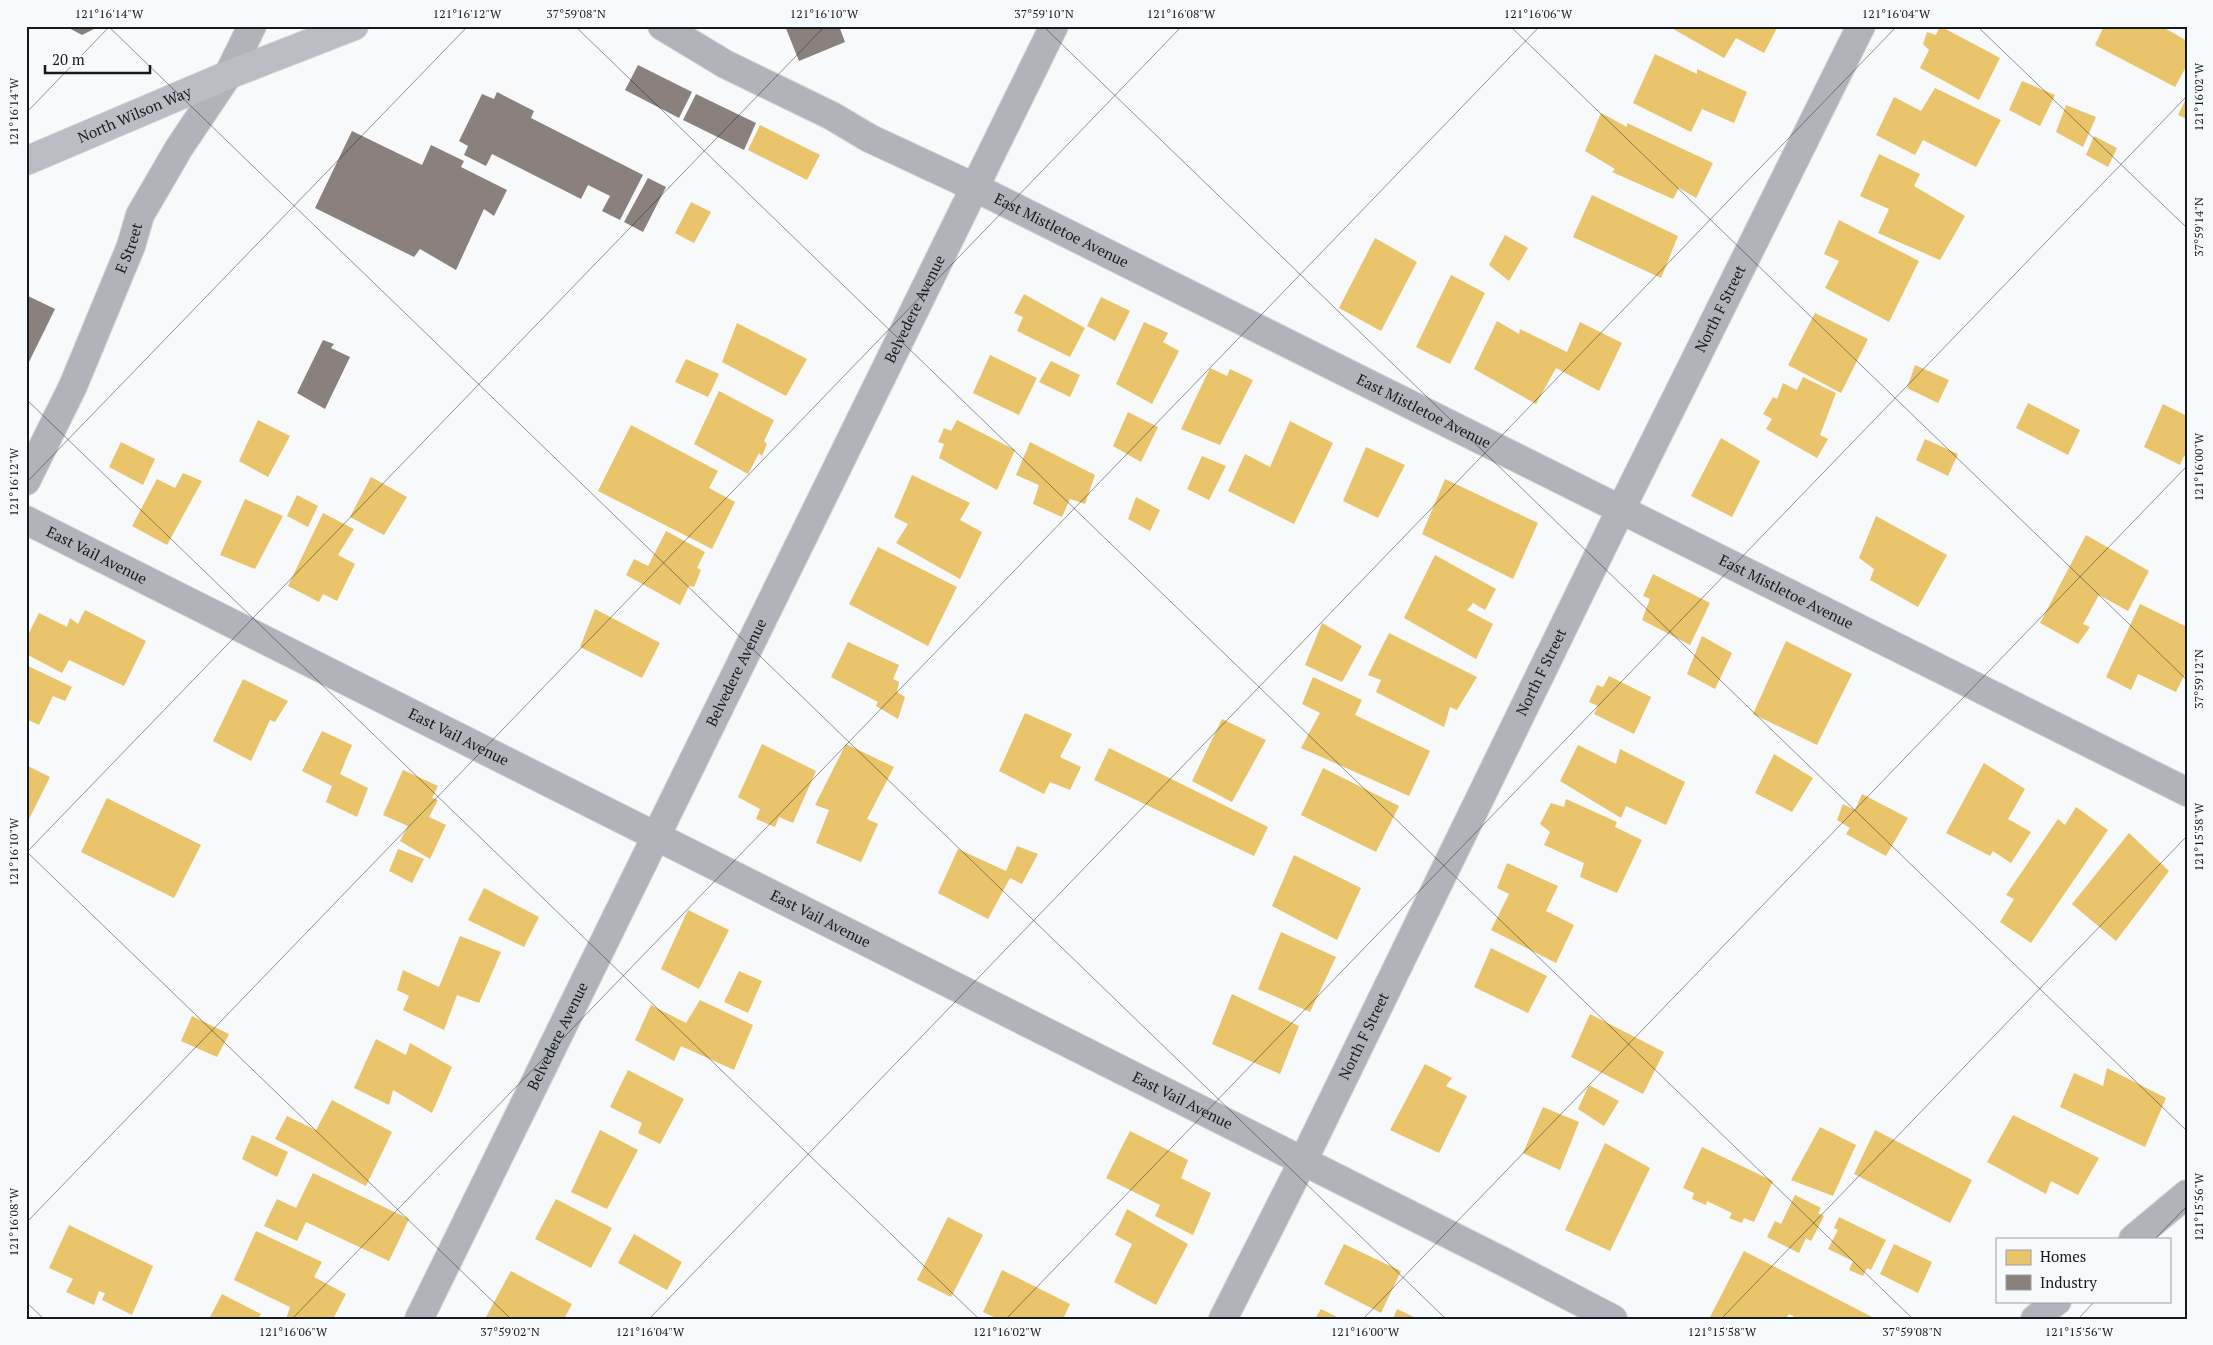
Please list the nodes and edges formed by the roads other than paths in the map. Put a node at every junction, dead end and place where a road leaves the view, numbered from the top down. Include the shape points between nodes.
1 (252, 26) edge
2 (354, 26) edge
3 (662, 26) edge
4 (1054, 26) edge
5 (1861, 26) edge
6 (228, 75) junction
7 (26, 161) edge
8 (974, 187) junction
9 (26, 481) edge
10 (1621, 509) junction
11 (26, 520) edge
12 (2187, 792) edge
13 (656, 836) junction
14 (1303, 1161) junction
15 (2187, 1194) edge
16 (2134, 1238) edge
17 (2055, 1302) edge
18 (419, 1319) edge
19 (1223, 1319) edge
20 (1613, 1319) edge
21 (2035, 1319) edge

1 - 6 street, E Street
2 - 6 main road, North Wilson Way
3 - 8 street, East Mistletoe Avenue via 725,64 832,116 869,138
4 - 8 street, Belvedere Avenue
5 - 10 street, North F Street
6 - 7 main road, North Wilson Way
6 - 9 street, E Street via 140,216 132,246 73,386
8 - 10 street, East Mistletoe Avenue
8 - 13 street, Belvedere Avenue
10 - 12 street, East Mistletoe Avenue
10 - 14 street, North F Street
11 - 13 street, East Vail Avenue
13 - 14 street, East Vail Avenue
13 - 18 street, Belvedere Avenue
14 - 19 street, North F Street
14 - 20 street, East Vail Avenue
15 - 16 street
17 - 21 street

